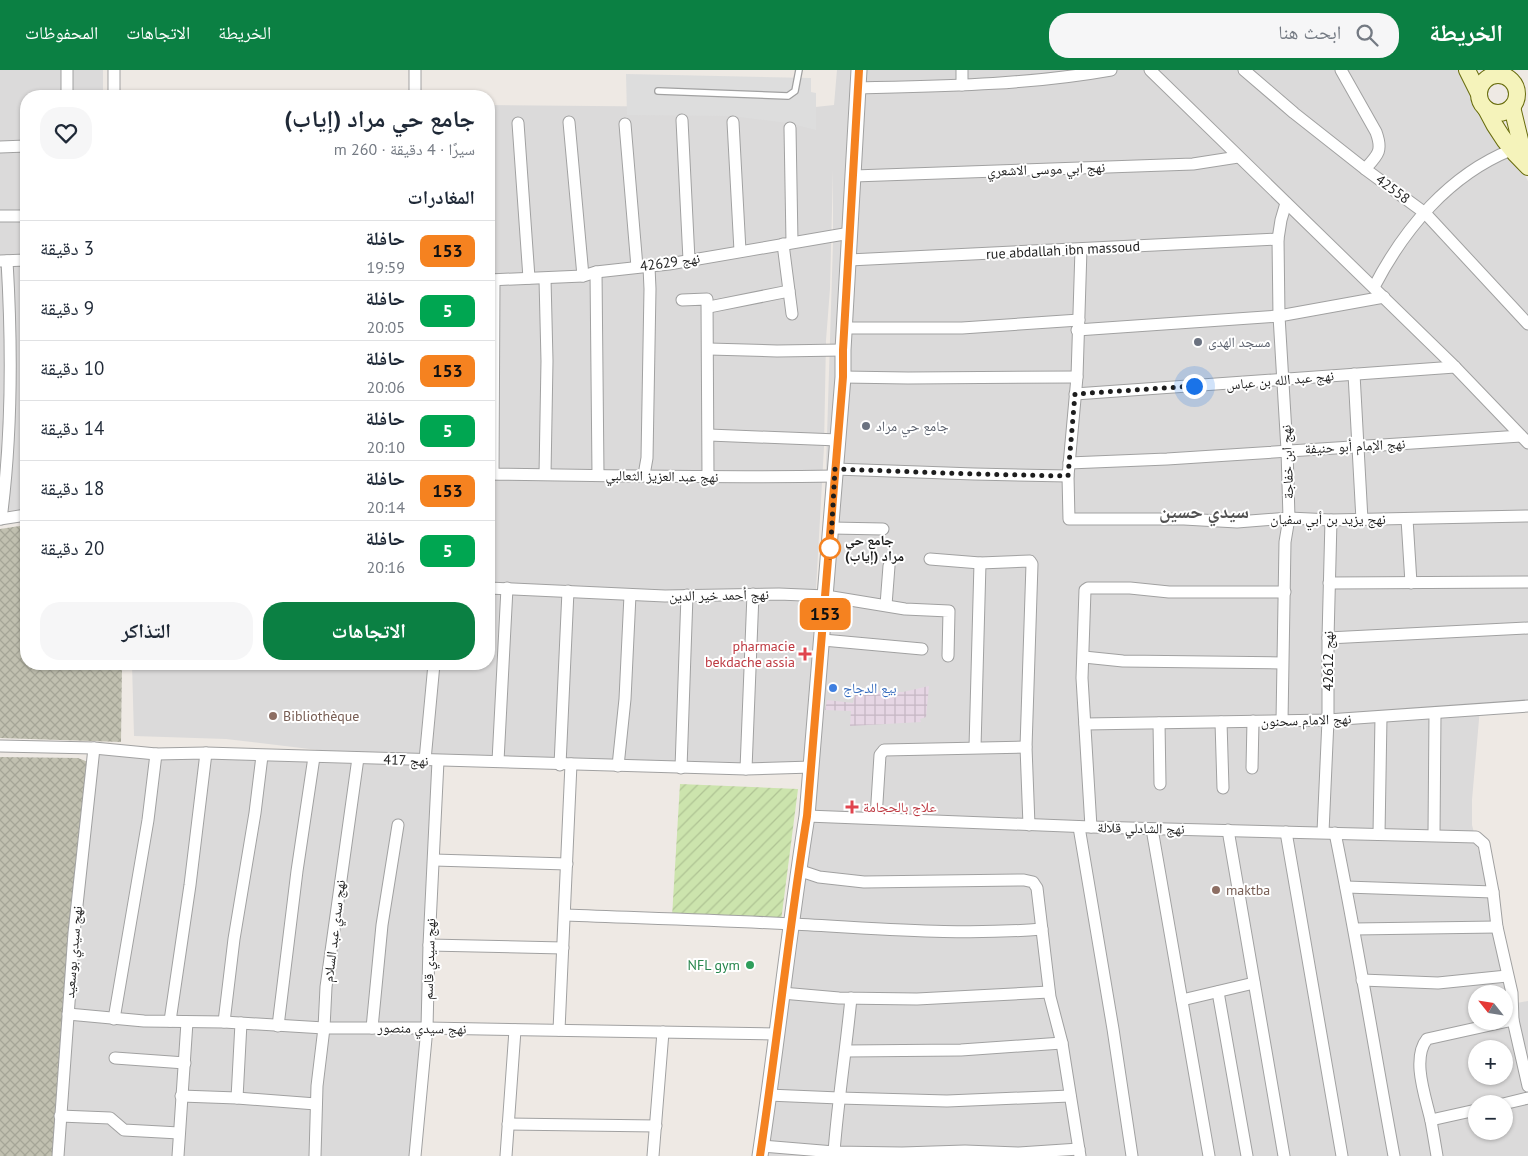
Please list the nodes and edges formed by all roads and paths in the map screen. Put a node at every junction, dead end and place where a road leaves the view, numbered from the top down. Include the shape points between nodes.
1 (66, 70) edge
2 (114, 70) edge
3 (415, 70) edge
4 (799, 70) edge
5 (859, 70) edge
6 (962, 70) edge
7 (1110, 70) edge
8 (1150, 70) edge
9 (1244, 70) edge
10 (1341, 70) edge
11 (1467, 70) edge
12 (1501, 75) edge
13 (962, 85) junction
14 (1528, 86) edge
15 (859, 88) junction
16 (68, 90) edge
17 (114, 90) edge
18 (415, 90) edge
19 (658, 91) dead end
20 (1478, 92) junction
21 (1518, 106) edge
22 (1486, 109) junction
23 (682, 120) dead end
24 (569, 122) dead end
25 (733, 122) dead end
26 (518, 123) dead end
27 (625, 124) dead end
28 (790, 128) dead end
29 (20, 146) edge
30 (0, 147) edge
31 (1511, 150) junction
32 (1238, 157) junction
33 (1528, 163) edge
34 (1365, 169) junction
35 (854, 176) junction
36 (1286, 204) junction
37 (1426, 212) junction
38 (0, 216) edge
39 (20, 216) edge
40 (850, 233) junction
41 (1278, 239) junction
42 (787, 243) junction
43 (1081, 249) junction
44 (740, 251) junction
45 (20, 260) edge
46 (688, 260) junction
47 (849, 260) junction
48 (3, 261) edge
49 (643, 267) junction
50 (596, 272) junction
51 (582, 276) junction
52 (529, 278) junction
53 (545, 279) junction
54 (495, 280) edge
55 (1374, 288) junction
56 (789, 291) junction
57 (1384, 297) junction
58 (682, 300) dead end
59 (708, 307) junction
60 (792, 314) dead end
61 (1279, 316) junction
62 (1528, 324) edge
63 (1078, 325) junction
64 (845, 328) junction
65 (709, 349) junction
66 (843, 350) junction
67 (1455, 367) junction
68 (1354, 374) junction
69 (843, 377) junction
70 (1077, 377) junction
71 (1284, 379) junction
72 (1075, 394) junction
73 (709, 435) junction
74 (1524, 439) edge
75 (838, 440) junction
76 (1359, 446) junction
77 (1287, 450) junction
78 (1070, 463) junction
79 (835, 472) junction
80 (495, 474) edge
81 (545, 474) junction
82 (598, 475) junction
83 (644, 475) junction
84 (1068, 476) junction
85 (708, 478) junction
86 (20, 516) edge
87 (1528, 516) edge
88 (1290, 518) junction
89 (0, 519) edge
90 (1407, 519) junction
91 (1331, 520) junction
92 (1362, 520) junction
93 (832, 528) junction
94 (883, 529) dead end
95 (930, 559) dead end
96 (980, 563) junction
97 (889, 566) dead end
98 (1528, 582) edge
99 (1329, 583) junction
100 (1411, 583) junction
101 (495, 588) edge
102 (507, 588) junction
103 (568, 591) junction
104 (1285, 592) junction
105 (753, 594) junction
106 (630, 595) junction
107 (687, 595) junction
108 (826, 596) junction
109 (886, 605) junction
110 (1528, 628) edge
111 (1328, 638) junction
112 (822, 640) junction
113 (922, 648) dead end
114 (948, 656) dead end
115 (1084, 657) junction
116 (1282, 663) junction
117 (433, 670) edge
118 (1528, 706) edge
119 (1435, 713) junction
120 (1381, 716) junction
121 (1328, 720) junction
122 (1253, 721) junction
123 (1282, 721) junction
124 (1221, 722) junction
125 (1159, 723) junction
126 (1084, 724) junction
127 (0, 746) edge
128 (976, 747) junction
129 (1026, 747) junction
130 (94, 748) junction
131 (156, 754) junction
132 (206, 754) junction
133 (262, 756) junction
134 (314, 757) junction
135 (358, 758) junction
136 (425, 760) junction
137 (438, 761) junction
138 (498, 761) junction
139 (566, 764) junction
140 (618, 766) junction
141 (812, 767) junction
142 (681, 768) junction
143 (1252, 768) dead end
144 (746, 769) junction
145 (1160, 784) dead end
146 (1223, 788) dead end
147 (807, 816) junction
148 (876, 818) junction
149 (398, 825) dead end
150 (1030, 825) junction
151 (1079, 826) junction
152 (1092, 827) junction
153 (1152, 829) junction
154 (1228, 830) junction
155 (1286, 832) junction
156 (1329, 832) junction
157 (1380, 834) junction
158 (1434, 835) junction
159 (434, 860) junction
160 (567, 864) junction
161 (798, 870) junction
162 (1346, 887) junction
163 (1493, 892) junction
164 (565, 915) junction
165 (792, 924) junction
166 (1497, 927) junction
167 (1042, 929) junction
168 (1354, 929) junction
169 (428, 945) junction
170 (563, 948) junction
171 (1507, 976) junction
172 (1362, 980) junction
173 (1254, 983) junction
174 (1510, 985) edge
175 (782, 992) junction
176 (1218, 992) junction
177 (1050, 995) junction
178 (851, 998) junction
179 (1182, 1000) junction
180 (68, 1014) junction
181 (114, 1019) junction
182 (1513, 1020) edge
183 (170, 1021) junction
184 (187, 1022) junction
185 (224, 1022) junction
186 (241, 1023) junction
187 (278, 1026) junction
188 (324, 1028) junction
189 (372, 1028) junction
190 (427, 1028) junction
191 (515, 1030) junction
192 (559, 1030) junction
193 (1468, 1030) edge
194 (664, 1032) junction
195 (776, 1034) junction
196 (1062, 1043) junction
197 (846, 1051) junction
198 (115, 1058) dead end
199 (185, 1063) junction
200 (1528, 1086) edge
201 (768, 1095) junction
202 (181, 1096) junction
203 (1070, 1096) junction
204 (237, 1098) junction
205 (838, 1098) junction
206 (1528, 1098) edge
207 (1513, 1102) edge
208 (316, 1104) junction
209 (1468, 1112) edge
210 (60, 1116) junction
211 (1430, 1120) junction
212 (508, 1124) junction
213 (656, 1126) junction
214 (179, 1133) junction
215 (761, 1151) edge
216 (834, 1152) junction
217 (1079, 1153) edge
218 (1019, 1155) edge
219 (58, 1156) edge
220 (178, 1156) edge
221 (315, 1156) edge
222 (415, 1156) edge
223 (506, 1156) edge
224 (653, 1156) edge
225 (1132, 1156) edge
226 (1209, 1156) edge
227 (1246, 1156) edge
228 (1284, 1156) edge
229 (1342, 1156) edge
230 (1394, 1156) edge
231 (1437, 1156) edge

1 - 16 street
2 - 17 street
3 - 18 street
4 - 19 lane via 794,91 788,96
5 - 15 street
6 - 13 street
7 - 13 street via 1072,77
8 - 32 street
9 - 34 street, 42558
10 - 34 street via 1379,140 1377,155
11 - 20 main road
12 - 14 main road
12 - 20 main road via 1485,79
12 - 21 main road via 1517,92
13 - 15 street
15 - 35 street
20 - 22 main road via 1480,103
21 - 22 main road via 1501,114
21 - 33 main road via 1521,144
22 - 31 main road
23 - 46 street
24 - 51 street
25 - 44 street
26 - 52 street
27 - 49 street
28 - 42 street
29 - 30 street
31 - 33 main road
31 - 37 street via 1467,174
32 - 35 street, نهج ابي موسى الاشعري via 1194,164
32 - 36 street
34 - 37 street, 42558
35 - 40 street
36 - 41 street, نهج ابن خفاجة
36 - 55 street
37 - 55 street via 1389,258
37 - 62 street, 42558
38 - 39 street
40 - 42 street, نهج 42629
40 - 47 street
41 - 43 street, rue abdallah ibn massoud
41 - 61 street, نهج ابن خفاجة
42 - 44 street, نهج 42629
42 - 56 street
43 - 47 street, rue abdallah ibn massoud
43 - 63 street, نهج يزيد بن أبي سفيان
44 - 46 street, نهج 42629
45 - 48 street
46 - 49 street, نهج 42629
47 - 64 street
48 - 89 street via 9,302 8,415
49 - 50 street, نهج 42629
49 - 83 street via 650,289
50 - 51 street, نهج 42629
50 - 82 street
51 - 53 street, نهج 42629
52 - 53 street, نهج 42629
52 - 54 street, نهج 42629
53 - 81 street
55 - 57 street
56 - 59 street
56 - 60 street
57 - 61 street
57 - 67 street
58 - 59 street via 708,299
59 - 65 street
61 - 63 street
61 - 71 street, نهج ابن خفاجة
63 - 64 street
63 - 70 street, نهج يزيد بن أبي سفيان
64 - 66 street
65 - 66 street
65 - 73 street
66 - 69 street
67 - 68 street, نهج عبد الله بن عباس
67 - 74 street
68 - 71 street, نهج عبد الله بن عباس
68 - 76 street
69 - 70 street
69 - 75 street
70 - 72 street, نهج يزيد بن أبي سفيان
71 - 72 street, نهج عبد الله بن عباس
71 - 77 street, نهج ابن خفاجة
72 - 78 street, نهج يزيد بن أبي سفيان
73 - 75 street
73 - 85 street
74 - 76 street, نهج الإمام أبو حنيفة
75 - 79 street
76 - 77 street, نهج الإمام أبو حنيفة
76 - 92 street
77 - 78 street, نهج الإمام أبو حنيفة
77 - 88 street, نهج ابن خفاجة
78 - 84 street, نهج يزيد بن أبي سفيان
79 - 84 street
79 - 85 street, نهج عبد العزيز الثعالبي
79 - 93 street
80 - 81 street, نهج عبد العزيز الثعالبي
81 - 82 street, نهج عبد العزيز الثعالبي
82 - 83 street, نهج عبد العزيز الثعالبي
83 - 85 street, نهج عبد العزيز الثعالبي
84 - 88 street, نهج يزيد بن أبي سفيان via 1069,519 1237,522
86 - 89 street
87 - 90 street, نهج يزيد بن أبي سفيان
88 - 91 street, نهج يزيد بن أبي سفيان
88 - 104 street, نهج ابن خفاجة via 1285,542
90 - 92 street, نهج يزيد بن أبي سفيان
90 - 100 street
91 - 92 street, نهج يزيد بن أبي سفيان
91 - 99 street, نهج 42612
93 - 94 street
93 - 108 street
95 - 96 street
96 - 128 street
96 - 129 street via 1030,561 1033,566
97 - 109 street
98 - 100 street
99 - 100 street
99 - 111 street, نهج 42612
101 - 102 street, نهج أحمد خير الدين
102 - 103 street, نهج أحمد خير الدين
102 - 138 street
103 - 106 street, نهج أحمد خير الدين
103 - 139 street
104 - 115 street via 1088,588 1085,590
104 - 116 street, نهج ابن خفاجة
105 - 107 street, نهج أحمد خير الدين
105 - 108 street, نهج أحمد خير الدين
105 - 144 street
106 - 107 street, نهج أحمد خير الدين
106 - 140 street
107 - 142 street
108 - 109 street, نهج أحمد خير الدين
108 - 112 street
109 - 114 street, نهج أحمد خير الدين via 949,611
110 - 111 street
111 - 121 street, نهج 42612
112 - 113 street
112 - 141 street
115 - 116 street via 1123,661
115 - 126 street
116 - 123 street, نهج ابن خفاجة
117 - 136 street
118 - 119 street, نهج الامام سحنون
119 - 120 street, نهج الامام سحنون
119 - 158 street
120 - 121 street, نهج الامام سحنون
120 - 157 street
121 - 123 street, نهج الامام سحنون
121 - 156 street, نهج 42612
122 - 123 street, نهج الامام سحنون
122 - 124 street, نهج الامام سحنون
122 - 143 street
124 - 125 street, نهج الامام سحنون
124 - 146 street
125 - 126 street, نهج الامام سحنون
125 - 145 street
126 - 152 street
127 - 130 street, نهج 417
128 - 129 street
128 - 148 street via 884,750 880,756
129 - 150 street
130 - 131 street, نهج 417
130 - 180 street, نهج سيدي بوسعيد
131 - 132 street, نهج 417
131 - 181 street
132 - 133 street, نهج 417
132 - 183 street
133 - 134 street, نهج 417
133 - 185 street
134 - 135 street, نهج 417
134 - 187 street
135 - 136 street, نهج 417
135 - 188 street, نهج سدي عبد السلام via 332,937
136 - 137 street, نهج 417
137 - 138 street, نهج 417
137 - 159 street, نهج سيدي قاسم
138 - 139 street, نهج 417
139 - 140 street, نهج 417
139 - 160 street
140 - 142 street, نهج 417
141 - 144 street, نهج 417
141 - 147 street
142 - 144 street, نهج 417
147 - 148 street, نهج الشادلي قلالة
147 - 161 street
148 - 150 street, نهج الشادلي قلالة
149 - 189 street via 382,926
150 - 151 street, نهج الشادلي قلالة
151 - 152 street, نهج الشادلي قلالة
151 - 225 street
152 - 153 street, نهج الشادلي قلالة
153 - 154 street, نهج الشادلي قلالة
153 - 179 street
154 - 155 street, نهج الشادلي قلالة
154 - 173 street
155 - 156 street, نهج الشادلي قلالة
155 - 229 street
156 - 157 street, نهج الشادلي قلالة
156 - 162 street, نهج 42612
157 - 158 street, نهج الشادلي قلالة
158 - 163 street, نهج الشادلي قلالة via 1476,837 1484,844
159 - 160 street
159 - 169 street, نهج سيدي قاسم
160 - 164 street
161 - 165 street
161 - 167 street via 819,877 864,882 1031,881 1037,888
162 - 163 street
162 - 168 street, نهج 42612
163 - 166 street
164 - 165 street
164 - 170 street
165 - 167 street via 908,931
165 - 175 street
166 - 168 street
166 - 171 street
167 - 177 street
168 - 172 street, نهج 42612
169 - 170 street
169 - 190 street, نهج سيدي قاسم
170 - 192 street
171 - 172 street via 1438,983
171 - 174 street
172 - 230 street, نهج 42612
173 - 176 street
173 - 228 street
175 - 178 street
175 - 195 street
176 - 179 street
176 - 227 street
177 - 178 street
177 - 196 street
178 - 197 street
179 - 226 street
180 - 181 street, نهج سيدي منصور
180 - 210 street, نهج سيدي بوسعيد
181 - 183 street, نهج سيدي منصور
182 - 200 street
183 - 184 street, نهج سيدي منصور
184 - 185 street, نهج سيدي منصور
184 - 199 street
185 - 186 street, نهج سيدي منصور
186 - 187 street, نهج سيدي منصور
186 - 204 street
187 - 188 street, نهج سيدي منصور
188 - 189 street, نهج سيدي منصور
188 - 208 street, نهج سدي عبد السلام
189 - 190 street, نهج سيدي منصور
190 - 191 street, نهج سيدي منصور
190 - 222 street, نهج سيدي قاسم
191 - 192 street, نهج سيدي منصور
191 - 212 street
192 - 194 street, نهج سيدي منصور
193 - 211 street via 1427,1039 1422,1045 1422,1085
194 - 195 street, نهج سيدي منصور
194 - 213 street
195 - 201 street
196 - 197 street via 961,1050
196 - 203 street
197 - 205 street
198 - 199 street
199 - 202 street
201 - 205 street
201 - 215 street
202 - 204 street
202 - 214 street
203 - 205 street via 948,1101
203 - 217 street
204 - 208 street
205 - 216 street
206 - 207 street
208 - 221 street, نهج سدي عبد السلام
209 - 211 street
210 - 214 street via 110,1118 124,1130
210 - 219 street, نهج سيدي بوسعيد
211 - 231 street
212 - 213 street
212 - 223 street
213 - 224 street
214 - 220 street
215 - 216 street
216 - 218 street via 965,1151
217 - 218 street

